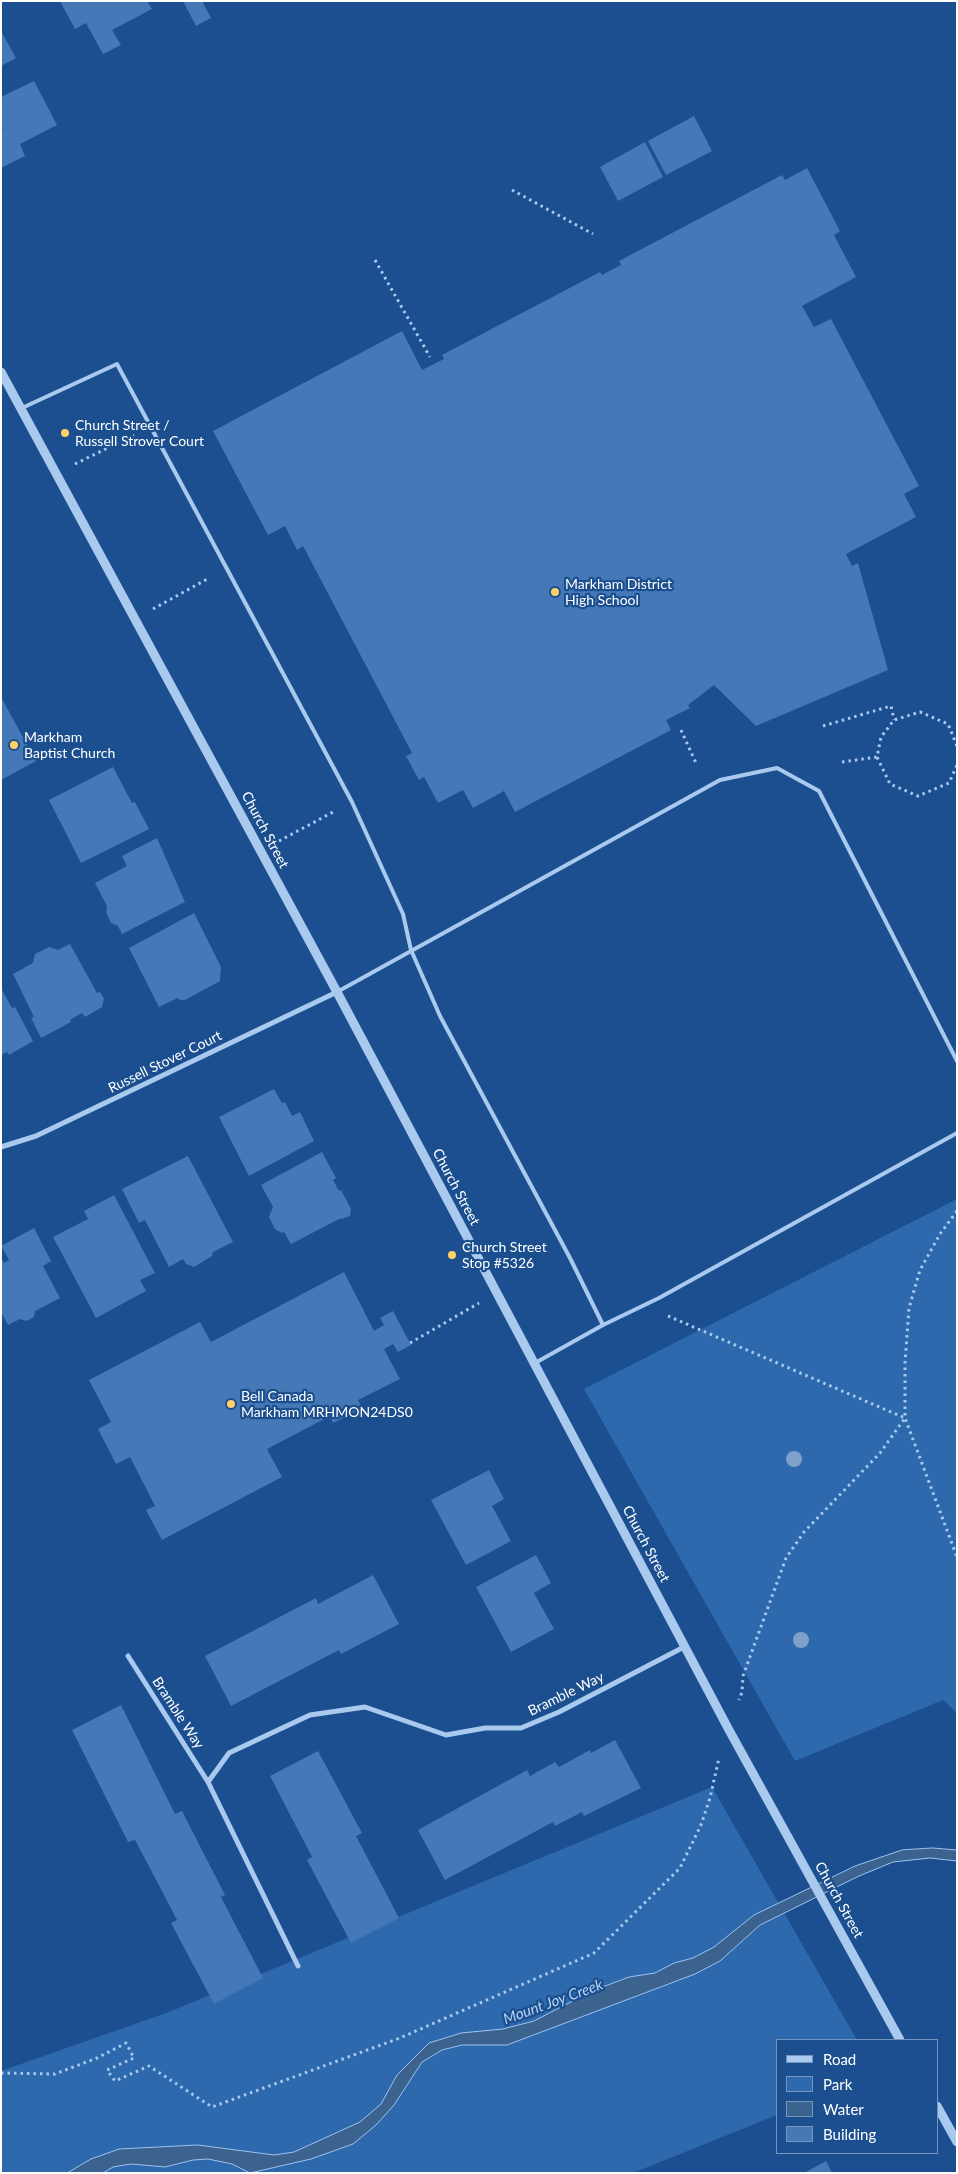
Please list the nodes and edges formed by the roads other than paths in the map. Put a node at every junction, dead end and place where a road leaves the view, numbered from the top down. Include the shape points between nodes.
1 (1, 372) edge
2 (21, 408) junction
3 (411, 950) junction
4 (337, 992) junction
5 (957, 1061) edge
6 (957, 1133) edge
7 (1, 1146) edge
8 (603, 1325) junction
9 (534, 1363) junction
10 (684, 1647) junction
11 (128, 1656) dead end
12 (208, 1782) junction
13 (298, 1966) dead end
14 (899, 2039) edge
15 (938, 2108) edge
16 (957, 2142) edge

1 - 2 street, Church Street
2 - 3 lane via 117,364 352,802 403,914
2 - 4 street, Church Street
3 - 4 lane
3 - 5 lane via 720,780 777,768 819,791
3 - 8 lane via 440,1016
4 - 7 street, Russell Stover Court via 36,1136
4 - 9 street, Church Street
6 - 8 lane via 659,1298
8 - 9 lane
9 - 10 street, Church Street
10 - 12 street, Bramble Way via 559,1712 521,1728 486,1728 446,1735 365,1707 310,1715 229,1753
10 - 14 street, Church Street
11 - 12 street, Bramble Way
12 - 13 street, Bramble Way
15 - 16 street

